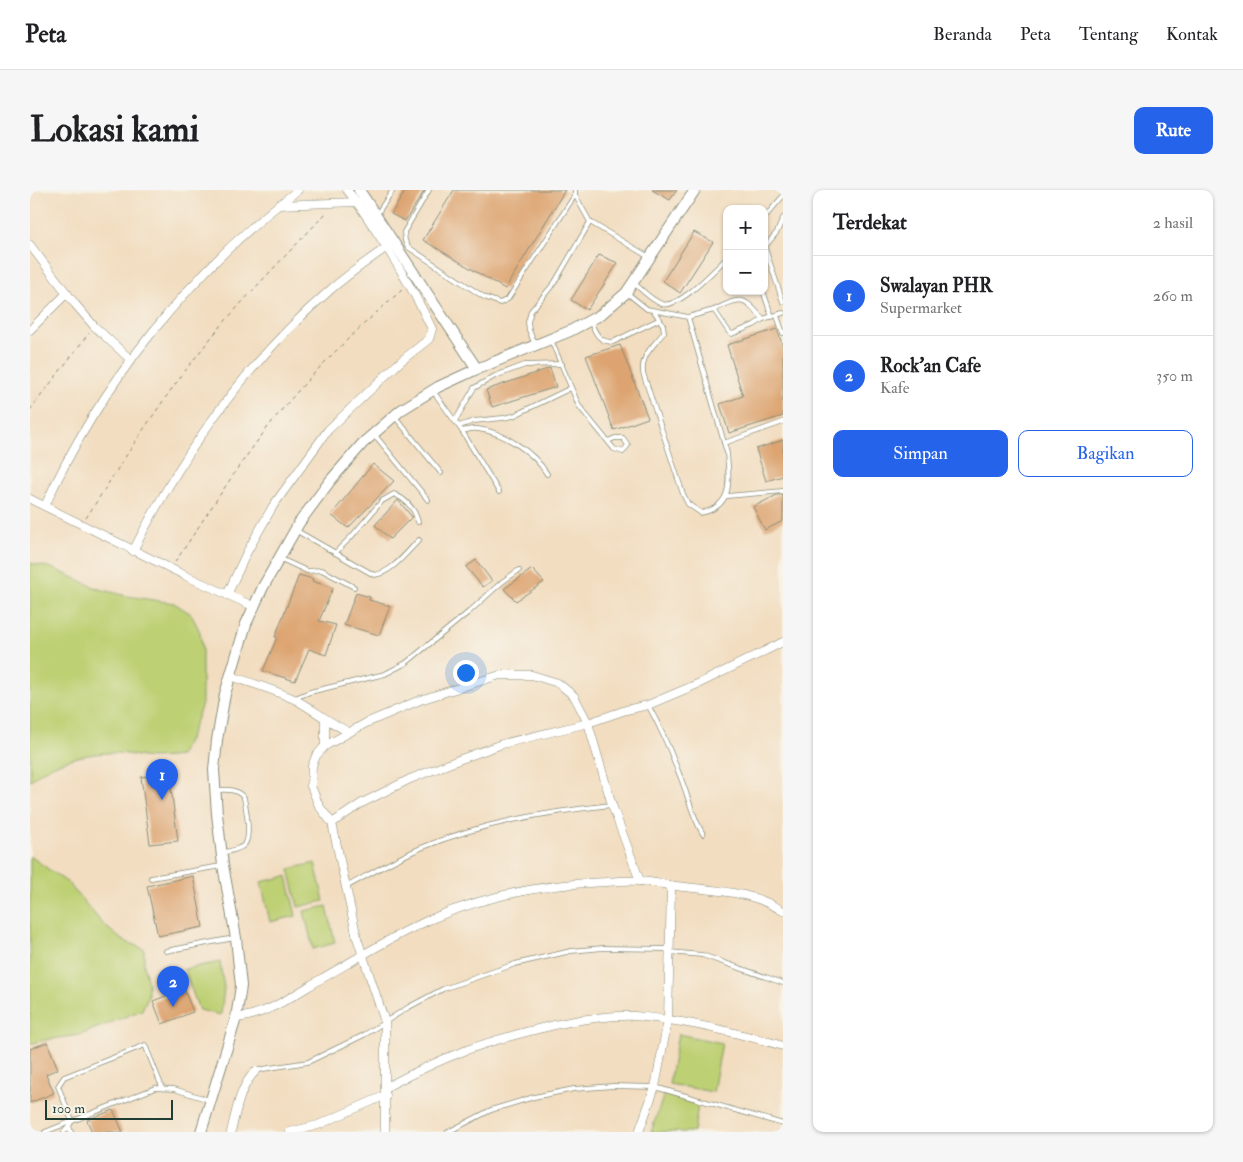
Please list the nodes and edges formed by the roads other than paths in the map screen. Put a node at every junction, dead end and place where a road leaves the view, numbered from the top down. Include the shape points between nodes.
1 (298, 190) edge
2 (347, 190) edge
3 (359, 190) edge
4 (394, 190) edge
5 (430, 190) edge
6 (695, 190) edge
7 (575, 192) edge
8 (783, 196) edge
9 (357, 202) junction
10 (278, 205) junction
11 (768, 213) edge
12 (376, 216) junction
13 (783, 218) edge
14 (590, 222) junction
15 (768, 243) edge
16 (30, 245) edge
17 (387, 247) junction
18 (766, 250) edge
19 (651, 258) junction
20 (723, 262) edge
21 (634, 283) junction
22 (67, 293) junction
23 (626, 293) junction
24 (764, 295) edge
25 (783, 302) edge
26 (714, 310) junction
27 (654, 311) junction
28 (783, 313) edge
29 (777, 316) junction
30 (688, 317) junction
31 (772, 317) junction
32 (660, 319) junction
33 (763, 319) junction
34 (590, 321) junction
35 (30, 330) edge
36 (783, 333) edge
37 (551, 339) junction
38 (535, 346) junction
39 (131, 360) junction
40 (562, 364) junction
41 (477, 369) junction
42 (571, 388) junction
43 (433, 390) junction
44 (394, 416) junction
45 (455, 421) junction
46 (783, 422) edge
47 (459, 426) junction
48 (462, 431) junction
49 (374, 434) junction
50 (608, 441) junction
51 (724, 443) junction
52 (441, 473) dead end
53 (547, 474) dead end
54 (783, 491) edge
55 (499, 492) dead end
56 (727, 496) junction
57 (428, 500) dead end
58 (32, 501) edge
59 (44, 506) junction
60 (418, 522) dead end
61 (295, 530) junction
62 (419, 540) dead end
63 (133, 551) junction
64 (335, 553) junction
65 (279, 559) junction
66 (519, 570) dead end
67 (354, 587) dead end
68 (227, 595) junction
69 (254, 607) junction
70 (783, 642) edge
71 (230, 676) junction
72 (293, 699) junction
73 (648, 705) junction
74 (325, 719) junction
75 (588, 723) junction
76 (349, 732) junction
77 (325, 746) junction
78 (215, 790) junction
79 (612, 805) junction
80 (332, 823) junction
81 (703, 834) dead end
82 (221, 853) junction
83 (223, 865) junction
84 (151, 878) dead end
85 (640, 881) junction
86 (671, 886) junction
87 (346, 887) junction
88 (783, 911) edge
89 (236, 938) junction
90 (166, 951) dead end
91 (670, 952) junction
92 (362, 954) junction
93 (783, 983) edge
94 (236, 1018) junction
95 (668, 1020) junction
96 (384, 1022) junction
97 (783, 1046) edge
98 (256, 1072) joint
99 (162, 1087) junction
100 (655, 1087) junction
101 (386, 1091) junction
102 (211, 1101) junction
103 (70, 1123) junction
104 (783, 1124) edge
105 (45, 1132) edge
106 (64, 1132) edge
107 (71, 1132) edge
108 (201, 1132) edge
109 (231, 1132) edge
110 (290, 1132) edge
111 (385, 1132) edge
112 (448, 1132) edge
113 (639, 1132) edge

1 - 10 street
2 - 9 street
3 - 12 street
4 - 12 lane
5 - 7 lane via 404,232 408,248 484,297 500,302 508,300
6 - 19 street
7 - 14 lane
8 - 11 lane
9 - 10 street
9 - 17 street
10 - 39 street via 205,273
12 - 41 street
13 - 15 lane
14 - 19 lane
14 - 38 lane via 555,282 531,311 528,322
16 - 22 street
17 - 63 street via 330,290 256,363 215,414 181,464
17 - 68 street via 432,329 429,339 400,361 328,430 273,506
18 - 25 lane
19 - 21 street
20 - 21 lane via 672,304 651,298
21 - 23 street
22 - 35 street
22 - 39 street via 94,326
23 - 27 lane
23 - 34 street
24 - 31 lane
26 - 30 lane
26 - 33 lane via 740,300
26 - 33 lane via 732,334
27 - 30 lane
27 - 32 lane
28 - 29 lane
29 - 31 lane
29 - 36 lane
30 - 51 lane
31 - 33 lane
32 - 34 lane via 613,342 605,342 598,336
32 - 56 lane via 664,332 642,363 683,494 688,504 701,514 716,508
34 - 37 street
37 - 38 street
37 - 40 lane
38 - 41 street
39 - 59 street via 71,451
40 - 42 lane
40 - 45 lane via 525,365 495,376 474,388
41 - 43 street
42 - 47 lane via 513,416
42 - 50 lane via 579,406
43 - 44 street
43 - 45 lane
44 - 49 street
44 - 52 lane
45 - 47 lane
46 - 51 lane
47 - 48 lane
48 - 53 lane via 477,429 514,442 530,454
48 - 55 lane
49 - 57 lane
49 - 61 street via 330,482
50 - 50 lane via 614,449 623,452 628,446 623,438
51 - 56 lane via 729,475
54 - 56 lane
58 - 59 street
59 - 63 street
60 - 64 lane via 414,509 394,494 382,501
61 - 64 lane
61 - 65 street
62 - 64 lane via 391,568 374,575
63 - 68 street
65 - 67 lane via 308,571 322,570
65 - 69 street
66 - 72 lane via 406,663 385,674
68 - 69 street
69 - 71 street
70 - 73 street
71 - 72 street
71 - 78 street via 217,740
72 - 74 street
73 - 75 street
73 - 81 lane
74 - 76 street
74 - 77 street
75 - 76 street via 574,696 558,683 532,675 500,675 420,700
75 - 79 street
75 - 80 street via 502,744 461,758 410,779
76 - 77 street
77 - 80 street via 312,766 311,786 319,806
78 - 82 street
78 - 82 lane via 233,790 244,798 249,838 240,848
79 - 85 street
79 - 87 lane via 476,829 421,848
80 - 87 street
82 - 83 street
83 - 84 lane
83 - 89 street
85 - 86 street
85 - 92 street via 572,883 482,901 409,929
86 - 88 street via 748,895
86 - 91 street
87 - 92 street
89 - 90 lane
89 - 94 street via 241,986
91 - 93 lane via 702,955
91 - 95 street
91 - 96 lane via 652,948 603,948 571,951 514,964 443,989
92 - 94 street via 272,1008
92 - 96 street
94 - 102 street
95 - 97 street
95 - 100 street
95 - 101 street via 633,1016 591,1017 539,1028 452,1056
96 - 98 lane via 308,1062
96 - 101 street
98 - 109 street via 249,1078
99 - 102 lane
99 - 103 lane
99 - 103 lane via 145,1045 64,1077 58,1086
100 - 104 lane
100 - 112 lane via 574,1089 534,1097 491,1110
100 - 113 street
101 - 110 street via 318,1125
101 - 111 street
102 - 108 street
103 - 105 lane
103 - 106 lane
103 - 107 lane

